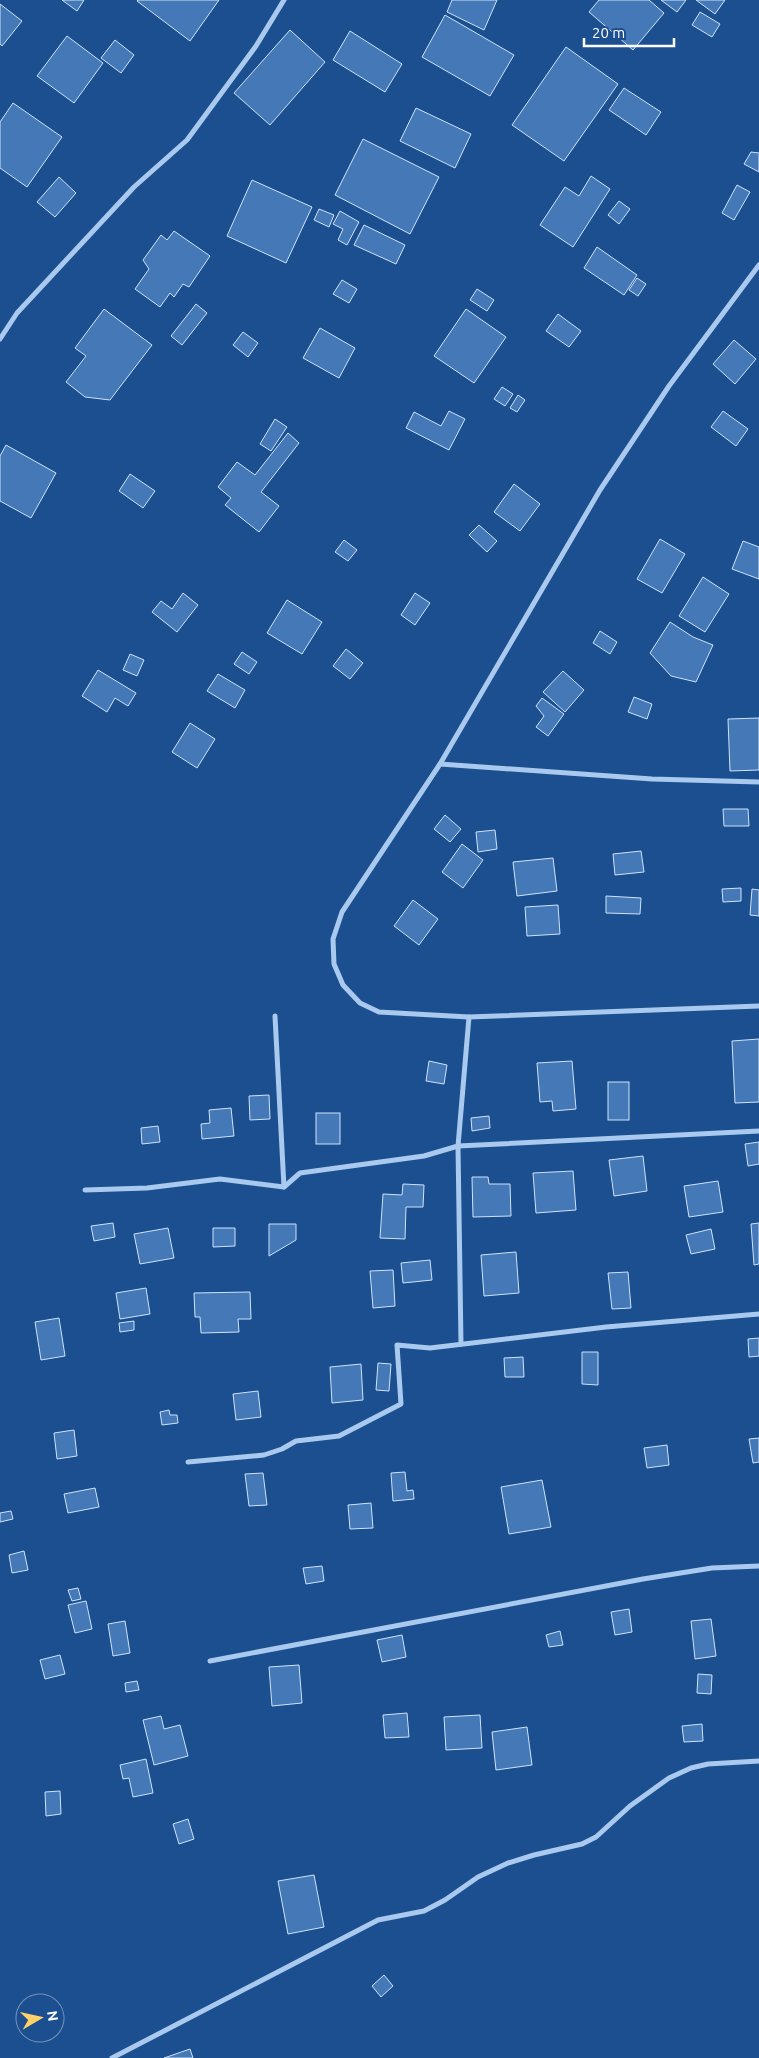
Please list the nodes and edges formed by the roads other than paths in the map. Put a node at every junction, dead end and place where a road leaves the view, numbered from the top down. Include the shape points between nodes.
1 (284, 0) edge
2 (759, 265) edge
3 (0, 339) edge
4 (440, 764) junction
5 (759, 782) edge
6 (759, 1006) edge
7 (274, 1016) dead end
8 (469, 1017) junction
9 (759, 1131) edge
10 (458, 1146) junction
11 (284, 1187) junction
12 (85, 1190) dead end
13 (759, 1314) edge
14 (461, 1344) junction
15 (188, 1462) dead end
16 (759, 1566) edge
17 (210, 1661) dead end
18 (759, 1761) edge
19 (112, 2058) edge

1 - 3 street via 256,46 186,140 134,187 18,313
2 - 4 street via 669,386 600,490
4 - 5 street via 652,779
4 - 8 street via 342,912 333,939 334,964 343,986 360,1003 379,1012
6 - 8 street
7 - 11 street
8 - 10 street
9 - 10 street
10 - 11 street via 424,1156 300,1173
10 - 14 street
11 - 12 street via 220,1179 147,1188
13 - 14 street
14 - 15 street via 430,1348 396,1345 401,1404 339,1436 296,1442 264,1455
16 - 17 street via 712,1568 643,1579
18 - 19 street via 708,1764 669,1778 630,1806 596,1837 582,1844 508,1863 478,1877 424,1911 378,1920

